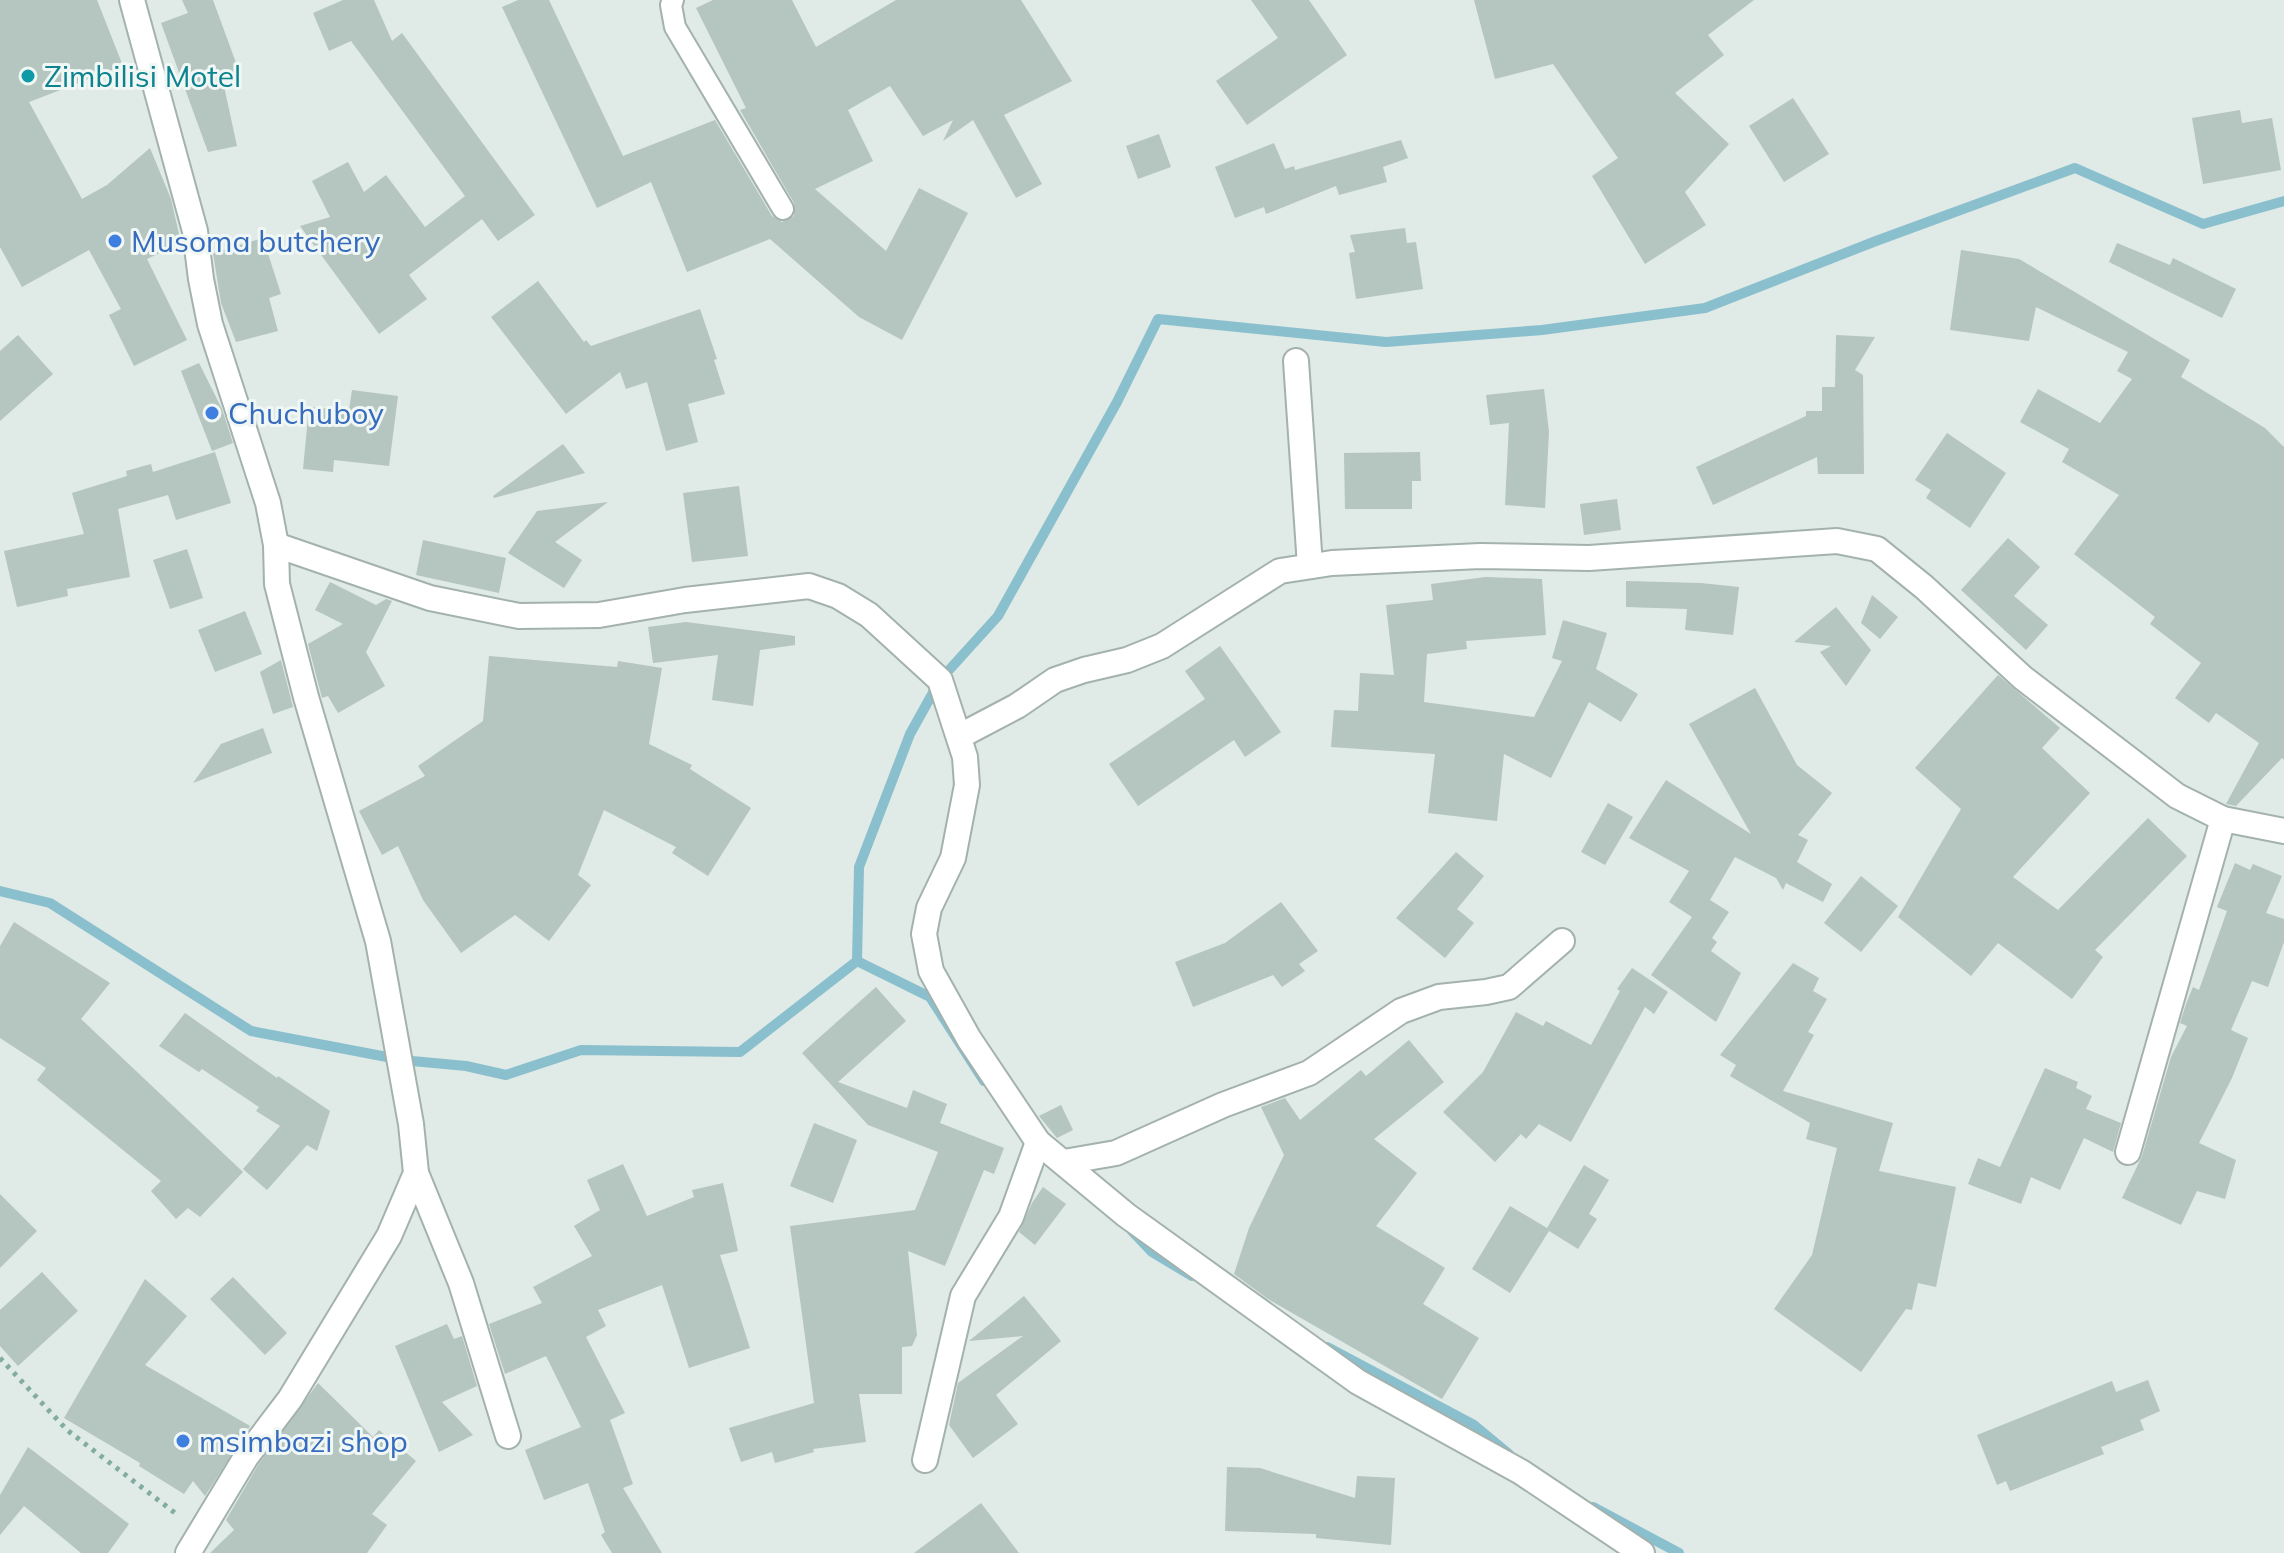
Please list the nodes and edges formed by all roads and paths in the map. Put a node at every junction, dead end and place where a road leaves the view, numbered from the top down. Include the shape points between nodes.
1 (132, 0) edge
2 (673, 0) edge
3 (783, 209) dead end
4 (1296, 361) dead end
5 (276, 545) junction
6 (1310, 566) junction
7 (960, 736) junction
8 (2223, 819) junction
9 (2284, 831) edge
10 (1562, 941) dead end
11 (1038, 1142) junction
12 (2128, 1152) dead end
13 (1064, 1162) junction
14 (416, 1173) junction
15 (0, 1358) edge
16 (508, 1436) dead end
17 (925, 1460) dead end
18 (194, 1542) edge
19 (1642, 1553) edge

1 - 5 street via 195,231 210,324 256,461
2 - 3 lane via 675,27
4 - 6 street
5 - 7 street via 430,598 519,616 599,615 809,586 869,615 940,680
5 - 14 street via 277,584 306,697 378,941
6 - 7 street via 1280,571 1162,646 1055,680
6 - 8 street via 1480,556 1589,558 1837,541 1877,549 2023,678 2177,796
7 - 11 street via 967,785 953,858 929,908 924,934 931,971
8 - 9 street
8 - 12 street
10 - 13 street via 1509,987 1439,997 1401,1011 1309,1073 1116,1153
11 - 13 street
11 - 17 street via 1011,1217 963,1296
13 - 19 street via 1126,1215 1358,1382 1521,1472
14 - 16 street via 461,1283
14 - 18 street via 389,1236 290,1399 246,1457
15 - 18 path via 67,1430

